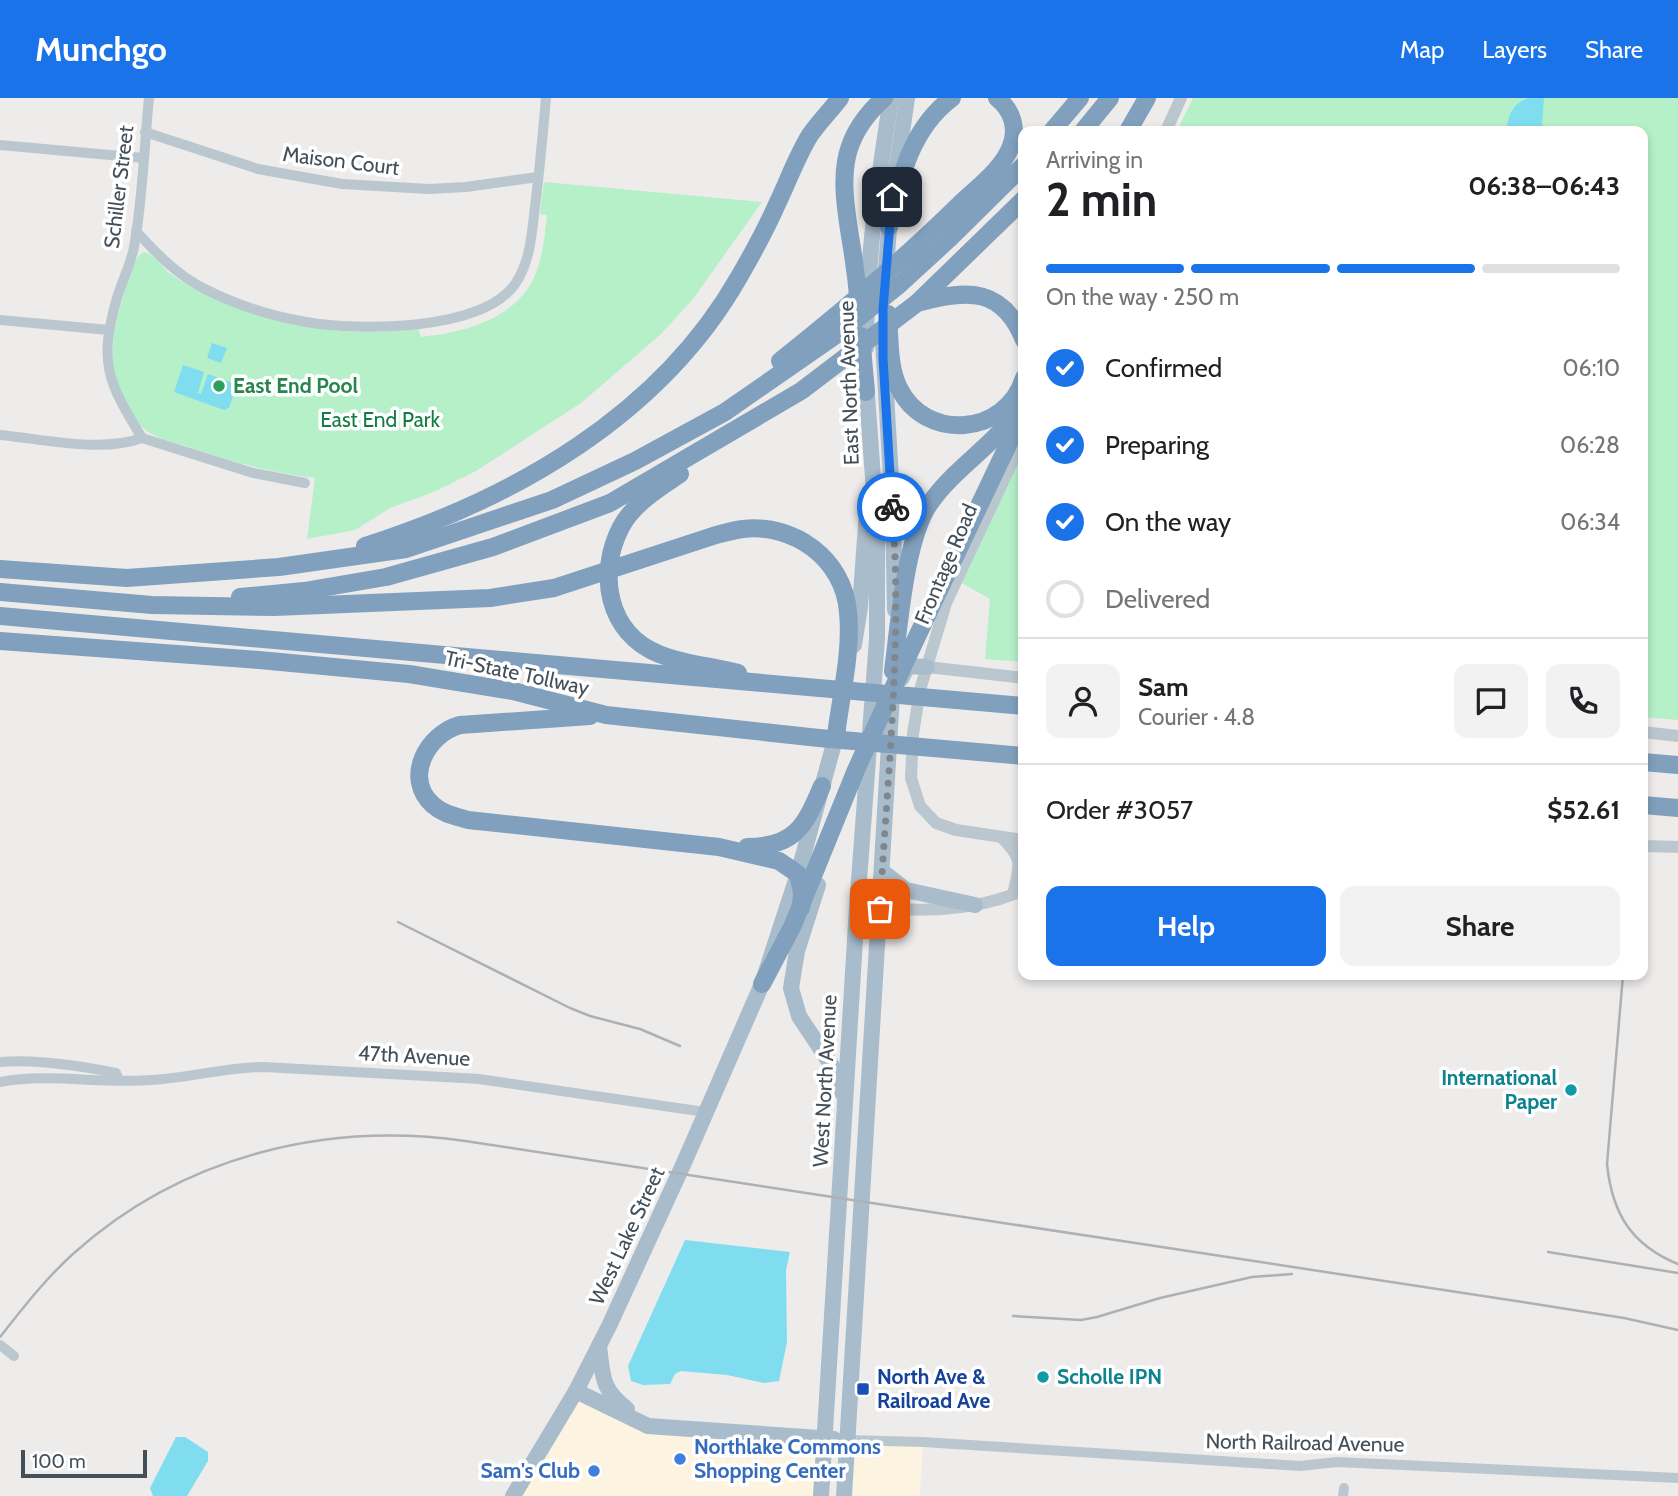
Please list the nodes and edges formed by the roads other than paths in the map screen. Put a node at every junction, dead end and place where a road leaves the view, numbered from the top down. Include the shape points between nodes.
1 (149, 98) edge
2 (546, 98) edge
3 (840, 98) edge
4 (884, 98) edge
5 (891, 98) edge
6 (907, 98) edge
7 (952, 98) edge
8 (997, 98) edge
9 (1080, 98) edge
10 (1110, 98) edge
11 (1147, 98) edge
12 (1181, 98) edge
13 (1056, 126) edge
14 (1087, 126) edge
15 (1131, 126) edge
16 (1168, 126) edge
17 (145, 132) junction
18 (0, 145) edge
19 (143, 158) junction
20 (1018, 171) edge
21 (538, 177) junction
22 (1018, 205) edge
23 (889, 227) junction
24 (136, 231) junction
25 (893, 258) junction
26 (917, 303) junction
27 (0, 320) edge
28 (1018, 328) edge
29 (109, 330) junction
30 (1018, 390) edge
31 (866, 392) junction
32 (773, 408) junction
33 (1018, 411) edge
34 (868, 421) junction
35 (1018, 423) edge
36 (0, 435) edge
37 (142, 438) junction
38 (1018, 450) edge
39 (635, 461) junction
40 (305, 483) dead end
41 (318, 561) junction
42 (0, 569) edge
43 (0, 592) edge
44 (152, 605) junction
45 (0, 616) edge
46 (0, 641) edge
47 (927, 667) junction
48 (894, 669) junction
49 (1018, 677) edge
50 (785, 685) junction
51 (1018, 705) edge
52 (606, 715) junction
53 (1648, 733) edge
54 (1678, 736) edge
55 (827, 737) junction
56 (1018, 756) edge
57 (1648, 762) edge
58 (1678, 765) edge
59 (859, 770) junction
60 (822, 786) junction
61 (1648, 806) edge
62 (1678, 808) edge
63 (1001, 837) junction
64 (1018, 840) edge
65 (1648, 846) edge
66 (719, 847) junction
67 (1678, 847) edge
68 (1018, 860) edge
69 (882, 871) junction
70 (798, 874) junction
71 (1018, 892) edge
72 (975, 905) junction
73 (857, 907) junction
74 (800, 908) junction
75 (880, 909) junction
76 (762, 984) junction
77 (212, 1061) dead end
78 (0, 1062) edge
79 (220, 1070) junction
80 (119, 1080) junction
81 (0, 1082) edge
82 (845, 1103) junction
83 (705, 1112) junction
84 (0, 1345) edge
85 (599, 1346) junction
86 (14, 1356) dead end
87 (576, 1391) junction
88 (648, 1426) junction
89 (825, 1438) junction
90 (847, 1440) junction
91 (1678, 1478) edge
92 (513, 1496) edge
93 (821, 1496) edge
94 (844, 1496) edge

1 - 17 street, Schiller Street
2 - 21 street
3 - 41 highway via 811,134 713,318 674,366 622,414 509,488 454,514
4 - 31 highway via 852,137 843,181
5 - 31 main road, East North Avenue via 868,269
6 - 23 main road, East North Avenue
7 - 23 highway via 916,140
8 - 25 highway via 1014,124 1006,157 974,191
9 - 13 highway
10 - 14 highway
11 - 15 highway
12 - 16 street
17 - 19 street, Schiller Street
17 - 21 street, Maison Court via 258,169 342,184 429,189
18 - 19 street
19 - 24 street, Schiller Street
20 - 39 highway via 899,285 844,330 725,412
21 - 24 street via 533,225 516,283 495,303 443,320 365,328 287,318 220,296 174,269
22 - 26 highway
23 - 25 main road, East North Avenue
24 - 29 street, Schiller Street
25 - 30 highway via 891,363 898,388 916,411 943,425 980,423 1006,407
25 - 39 highway via 844,310 780,361
25 - 48 main road, East North Avenue via 883,358 895,566
26 - 28 highway via 963,293 989,298 1011,315
26 - 32 highway
27 - 29 street
29 - 37 street, Schiller Street via 110,379
31 - 34 main road, East North Avenue
32 - 44 highway via 610,502 493,547 386,577 304,591
32 - 50 highway via 640,502 621,526 610,554 607,585 626,629 659,654
33 - 48 highway via 939,491 921,518
34 - 48 main road, East North Avenue via 878,559
34 - 55 main road, West Lake Street via 860,607 847,688
35 - 48 highway
36 - 37 street via 109,445
37 - 40 street via 253,473
38 - 47 street, Frontage Road via 946,603
39 - 41 highway via 552,500 406,549
41 - 42 highway via 127,578
43 - 44 highway
44 - 55 highway via 274,607 523,594 716,535 767,529 791,534 811,545 831,566 845,594 849,628
45 - 50 highway, Tri-State Tollway
46 - 52 highway, Tri-State Tollway via 409,674 513,691
47 - 48 main road
47 - 49 street
47 - 63 street, Frontage Road via 913,734 911,778 920,806 936,823
48 - 59 highway
48 - 69 main road, West North Avenue
48 - 73 main road, West North Avenue
50 - 51 highway, Tri-State Tollway
52 - 55 highway, Tri-State Tollway
52 - 66 highway via 447,728 424,755 420,769 424,794 447,814 468,820
53 - 54 street
55 - 56 highway, Tri-State Tollway
55 - 60 main road, West Lake Street
57 - 58 highway
59 - 74 highway
59 - 82 main road via 804,924 791,988 799,1016 832,1066
60 - 66 highway via 793,837 769,845
60 - 70 main road, West Lake Street
61 - 62 highway
63 - 64 street, Frontage Road
63 - 68 street
65 - 67 street
66 - 70 highway via 779,861
69 - 72 main road via 906,890
69 - 75 main road, West North Avenue
70 - 74 highway
70 - 76 main road, West Lake Street
71 - 72 street
72 - 75 street
73 - 75 street
73 - 82 main road, West North Avenue
74 - 76 highway
75 - 90 main road, West North Avenue
76 - 83 main road, West Lake Street
77 - 79 street
78 - 80 street, 47th Avenue via 102,1070 116,1073
79 - 80 street, 47th Avenue
79 - 83 street, 47th Avenue via 264,1067 480,1079
80 - 81 street, 47th Avenue via 23,1077
82 - 89 main road, West North Avenue
83 - 85 main road, West Lake Street
84 - 86 street
85 - 87 main road, West Lake Street
85 - 88 main road via 611,1397
87 - 88 main road
87 - 92 main road, West Lake Street
88 - 89 main road
89 - 90 main road
89 - 93 main road, West North Avenue
90 - 91 street, North Railroad Avenue via 1300,1466 1374,1463
90 - 94 main road, West North Avenue

